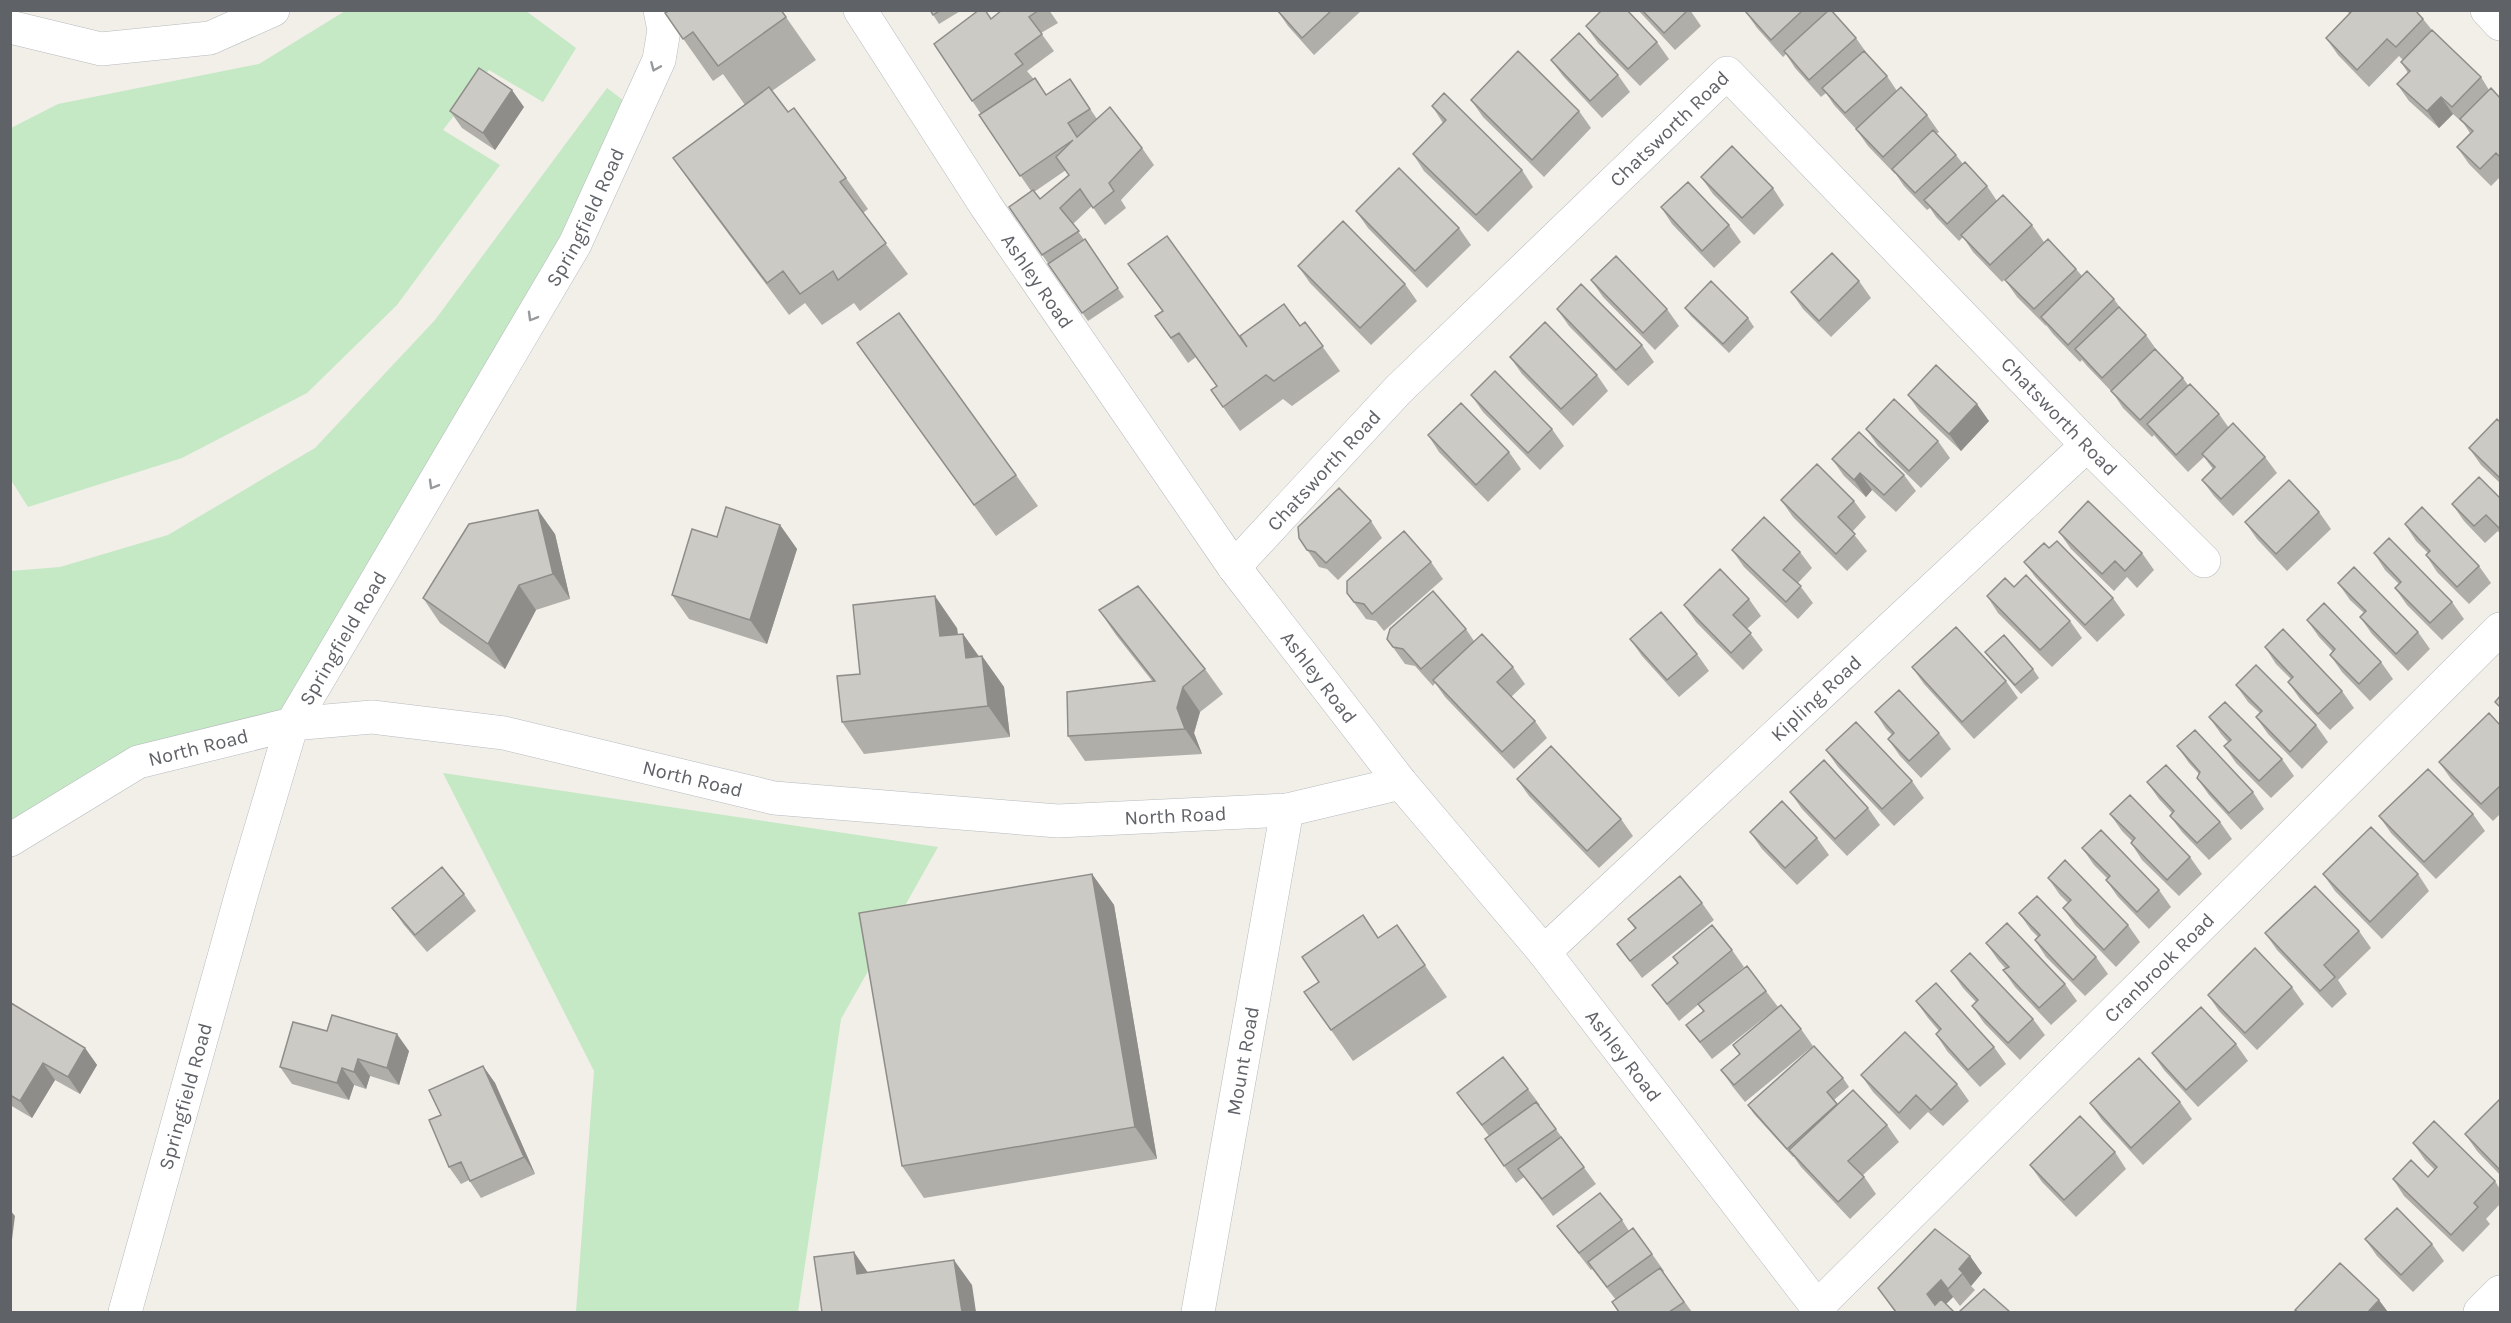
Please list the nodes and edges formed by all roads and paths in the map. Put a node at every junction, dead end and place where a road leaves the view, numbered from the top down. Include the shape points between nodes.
1 (273, 10) edge
2 (660, 10) edge
3 (860, 10) edge
4 (2487, 10) edge
5 (2500, 24) edge
6 (10, 27) edge
7 (2087, 445) junction
8 (2204, 561) dead end
9 (1234, 567) junction
10 (2500, 629) edge
11 (292, 724) junction
12 (1401, 783) junction
13 (1287, 810) junction
14 (10, 840) edge
15 (1544, 952) junction
16 (2500, 1292) edge
17 (1819, 1310) edge
18 (124, 1312) edge
19 (1198, 1312) edge
20 (2480, 1312) edge

1 - 6 street via 210,38 101,49
2 -> 11 street, Springfield Road via 664,30 659,60 575,244
3 - 9 street, Ashley Road via 986,206
4 - 5 street
7 - 8 street, Chatsworth Road
7 - 9 street, Chatsworth Road via 1727,73 1398,390
7 - 15 street, Kipling Road
9 - 12 street, Ashley Road
10 - 17 street, Cranbrook Road
11 - 13 street, North Road via 372,717 504,733 774,798 1058,821
11 - 14 street, North Road via 138,762
11 - 18 street, Springfield Road
12 - 13 street, North Road
12 - 15 street, Ashley Road
13 - 19 street, Mount Road
15 - 17 street, Ashley Road
16 - 20 street

